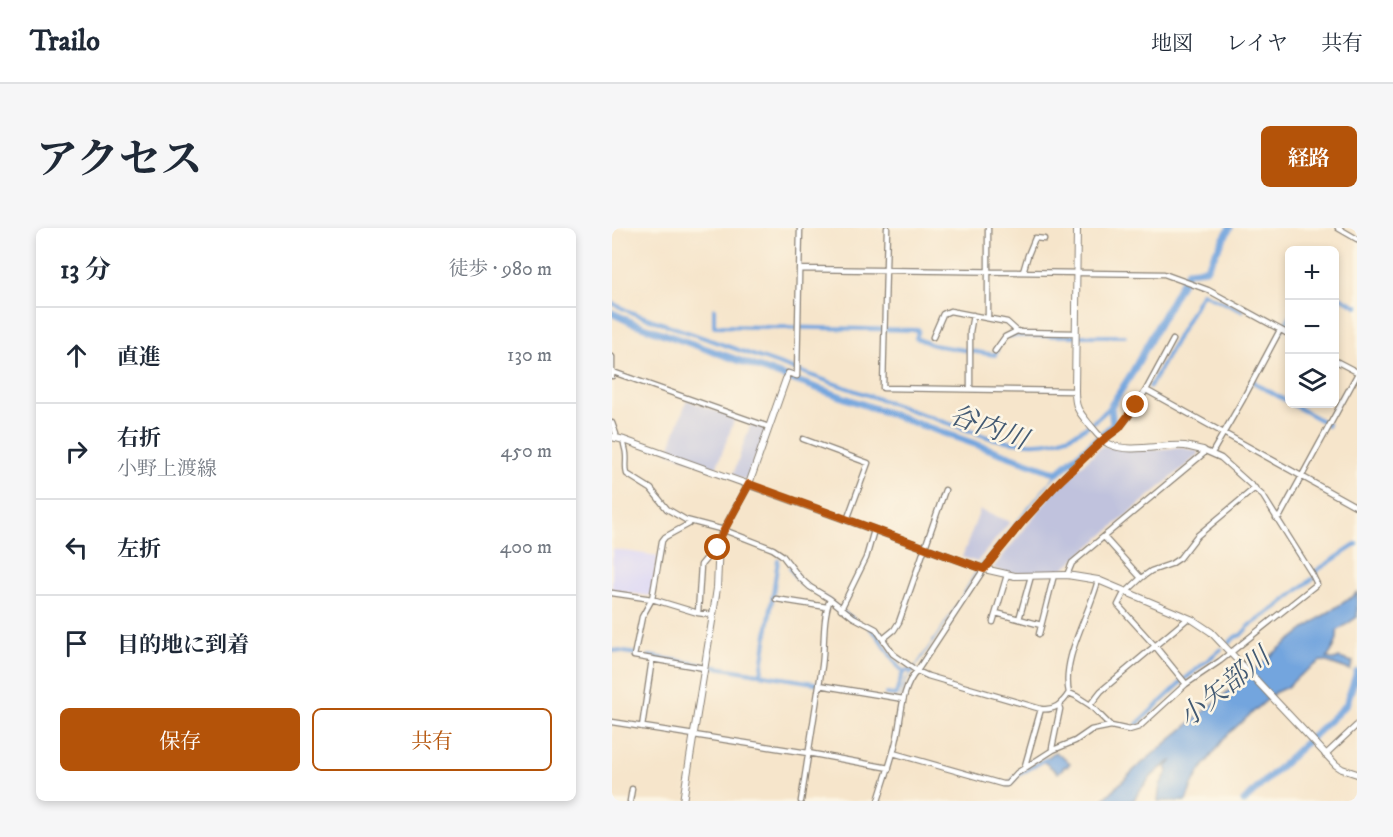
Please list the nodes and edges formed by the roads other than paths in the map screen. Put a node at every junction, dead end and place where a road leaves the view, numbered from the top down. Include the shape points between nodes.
1 (800, 228) edge
2 (887, 228) edge
3 (988, 228) edge
4 (1077, 228) edge
5 (1338, 228) edge
6 (1044, 238) dead end
7 (1357, 239) edge
8 (799, 269) junction
9 (886, 270) junction
10 (987, 272) junction
11 (1023, 272) junction
12 (1077, 273) junction
13 (973, 315) junction
14 (988, 318) junction
15 (1280, 330) junction
16 (1017, 331) junction
17 (1285, 332) edge
18 (1075, 333) junction
19 (933, 337) dead end
20 (1173, 340) dead end
21 (995, 351) dead end
22 (612, 357) edge
23 (1339, 363) edge
24 (613, 372) edge
25 (1357, 374) edge
26 (612, 376) edge
27 (787, 377) joint
28 (970, 389) junction
29 (1146, 390) junction
30 (1075, 391) junction
31 (612, 423) edge
32 (769, 427) junction
33 (1223, 433) junction
34 (614, 437) edge
35 (1100, 438) junction
36 (803, 439) dead end
37 (624, 440) junction
38 (1203, 450) junction
39 (1212, 453) junction
40 (1302, 476) junction
41 (749, 484) junction
42 (1255, 488) junction
43 (945, 490) dead end
44 (1357, 507) edge
45 (1276, 518) junction
46 (847, 520) junction
47 (690, 522) junction
48 (724, 530) junction
49 (874, 530) junction
50 (1104, 537) junction
51 (718, 548) junction
52 (926, 548) junction
53 (984, 569) junction
54 (1007, 575) junction
55 (1054, 575) junction
56 (1067, 575) junction
57 (1031, 576) junction
58 (1141, 578) junction
59 (1098, 580) junction
60 (1127, 592) junction
61 (612, 593) edge
62 (652, 599) junction
63 (776, 599) dead end
64 (830, 599) junction
65 (827, 607) junction
66 (841, 609) junction
67 (698, 613) junction
68 (996, 613) junction
69 (713, 615) junction
70 (1019, 619) junction
71 (1186, 620) dead end
72 (993, 622) dead end
73 (1041, 625) junction
74 (1039, 634) dead end
75 (883, 639) junction
76 (1155, 646) junction
77 (1230, 651) junction
78 (652, 659) junction
79 (704, 668) junction
80 (917, 670) junction
81 (1184, 682) junction
82 (819, 685) junction
83 (1069, 693) junction
84 (902, 698) junction
85 (1090, 705) junction
86 (1059, 706) junction
87 (1041, 709) junction
88 (612, 722) edge
89 (1357, 725) edge
90 (1111, 726) junction
91 (642, 727) junction
92 (693, 735) junction
93 (1053, 750) junction
94 (808, 753) junction
95 (893, 753) junction
96 (1325, 755) junction
97 (887, 767) junction
98 (1024, 769) junction
99 (1357, 774) edge
100 (632, 789) dead end
101 (630, 801) edge
102 (683, 801) edge
103 (801, 801) edge
104 (878, 801) edge

1 - 8 street
2 - 9 street
3 - 10 street
4 - 12 main road
5 - 7 street
6 - 11 street via 1035,238
8 - 9 street
8 - 27 street via 797,376 788,373
9 - 10 street
9 - 28 street via 883,388
10 - 11 street
10 - 14 street
11 - 12 street
12 - 15 street via 1164,274 1208,290
12 - 18 main road
13 - 14 street
13 - 19 street via 946,312
13 - 28 street
14 - 16 street via 1007,322
15 - 17 street
15 - 33 street
16 - 18 street
16 - 21 street via 1005,337
18 - 30 main road
20 - 29 street
22 - 24 street
23 - 25 street
24 - 26 street
24 - 32 street
25 - 40 street
27 - 32 main road
28 - 30 street
29 - 33 street
29 - 35 street via 1119,428
30 - 35 main road via 1077,409
31 - 34 street
32 - 41 main road
33 - 39 street
33 - 40 street
34 - 37 main road
35 - 38 main road via 1122,448 1185,446
35 - 53 street
36 - 46 street via 868,463
37 - 41 main road
37 - 47 street via 627,474 651,489 667,509
38 - 39 street
38 - 50 street via 1203,454
39 - 42 street
40 - 44 street
40 - 45 street
41 - 46 main road
41 - 48 main road
42 - 45 street
42 - 58 street via 1197,536 1180,558
43 - 52 street
45 - 77 street via 1317,584
46 - 49 main road
47 - 48 street
47 - 62 street via 662,541
48 - 51 main road
48 - 64 street via 773,549 799,577
49 - 52 main road
49 - 66 street via 866,558
50 - 56 street via 1072,563
50 - 58 street
51 - 67 street via 701,565
51 - 69 main road
52 - 53 main road
52 - 75 street via 899,622
53 - 54 main road
53 - 80 street
54 - 57 main road
54 - 68 street
55 - 56 main road
55 - 57 main road
55 - 73 street
56 - 59 main road
57 - 70 street
58 - 60 street
59 - 60 main road
59 - 83 street via 1072,654
60 - 76 street via 1118,605
60 - 77 main road via 1193,620 1212,632
61 - 62 street
62 - 67 street
62 - 78 street via 642,617 634,656
63 - 65 street
64 - 65 street
64 - 66 street
65 - 82 street
66 - 75 street via 876,629
67 - 69 street
68 - 70 street
68 - 72 street
69 - 79 main road
70 - 73 street
71 - 76 street
73 - 74 street
75 - 80 street via 893,654
76 - 81 street
76 - 85 street
77 - 81 street
77 - 96 main road
78 - 79 street
78 - 91 street
79 - 92 main road
80 - 84 street
80 - 87 street
81 - 90 street via 1139,727 1128,730
82 - 84 street
82 - 94 street
83 - 85 street
83 - 86 street
84 - 95 street
85 - 90 street
86 - 87 street
86 - 93 street
87 - 98 street
88 - 91 street
89 - 96 street
90 - 93 street via 1091,730
91 - 92 street
92 - 94 street
92 - 102 main road
93 - 98 street
94 - 97 street
94 - 103 street
95 - 97 street
95 - 98 street via 1002,784
96 - 99 main road via 1342,769
97 - 104 street
100 - 101 street

